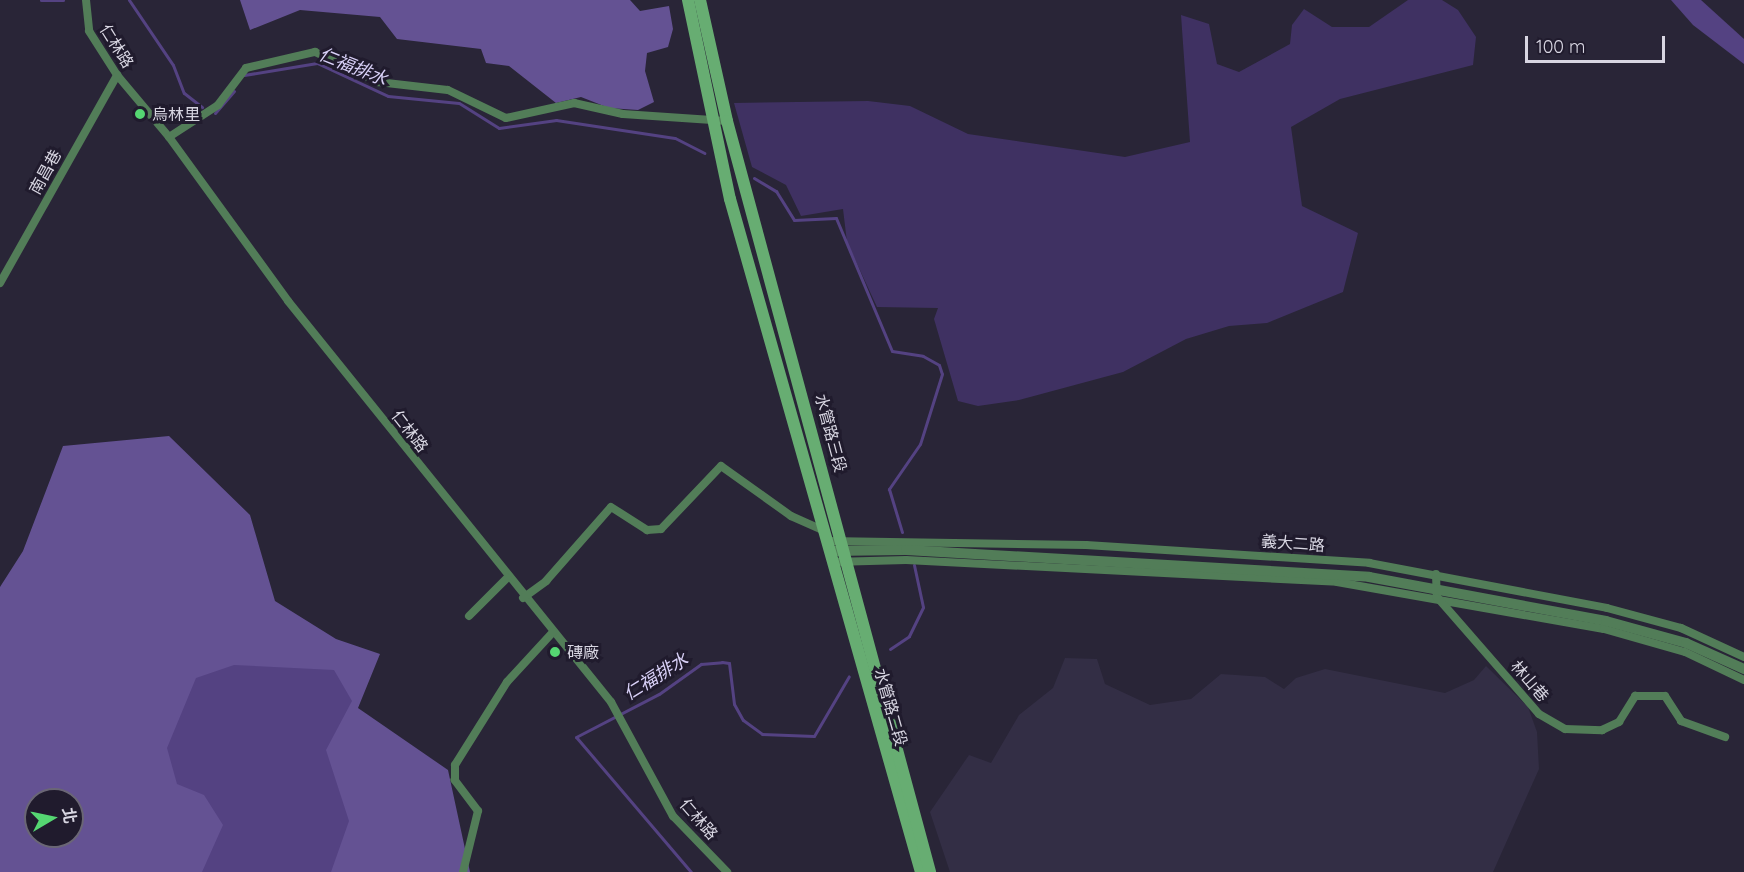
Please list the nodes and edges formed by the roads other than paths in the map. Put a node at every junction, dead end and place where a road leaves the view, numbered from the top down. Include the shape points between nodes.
1 (695, 0) edge
2 (86, 2) edge
3 (117, 75) junction
4 (710, 120) junction
5 (727, 121) junction
6 (169, 137) junction
7 (0, 283) edge
8 (829, 546) junction
9 (845, 550) junction
10 (1436, 574) junction
11 (507, 578) junction
12 (1437, 593) junction
13 (523, 598) junction
14 (469, 616) dead end
15 (553, 632) junction
16 (1744, 657) edge
17 (1744, 669) edge
18 (1744, 680) edge
19 (1725, 737) dead end
20 (463, 872) edge
21 (727, 872) edge
22 (921, 872) edge
23 (930, 872) edge

1 - 4 main road, 水管路三段 via 690,16
1 - 5 main road, 水管路三段
2 - 3 street, 仁林路 via 89,31
3 - 6 street, 仁林路
3 - 7 street, 南昌巷
4 - 5 street
4 - 6 street via 623,114 574,104 506,118 448,90 378,82 315,52 246,68 218,105
4 - 8 main road, 水管路三段
5 - 9 main road, 水管路三段
6 - 11 street, 仁林路 via 288,301
8 - 9 street, 義大二路
8 - 13 street via 721,466 661,529 647,530 611,507 546,581
8 - 22 main road, 水管路二段
9 - 10 street, 義大二路 via 1086,545 1369,563
9 - 12 street, 義大二路 via 1314,573
9 - 23 main road, 水管路三段
10 - 12 street
10 - 16 street, 義大二路 via 1681,628
11 - 13 street, 仁林路
11 - 14 street
12 - 17 street, 義大二路 via 1606,621 1686,643
12 - 18 street, 義大二路 via 1604,629 1684,652
12 - 19 street, 林山巷 via 1539,714 1565,729 1602,730 1619,722 1635,696 1665,696 1681,721
13 - 15 street, 仁林路
15 - 20 street via 507,682 455,765 455,780 478,811
15 - 21 street, 仁林路 via 611,702 673,816

